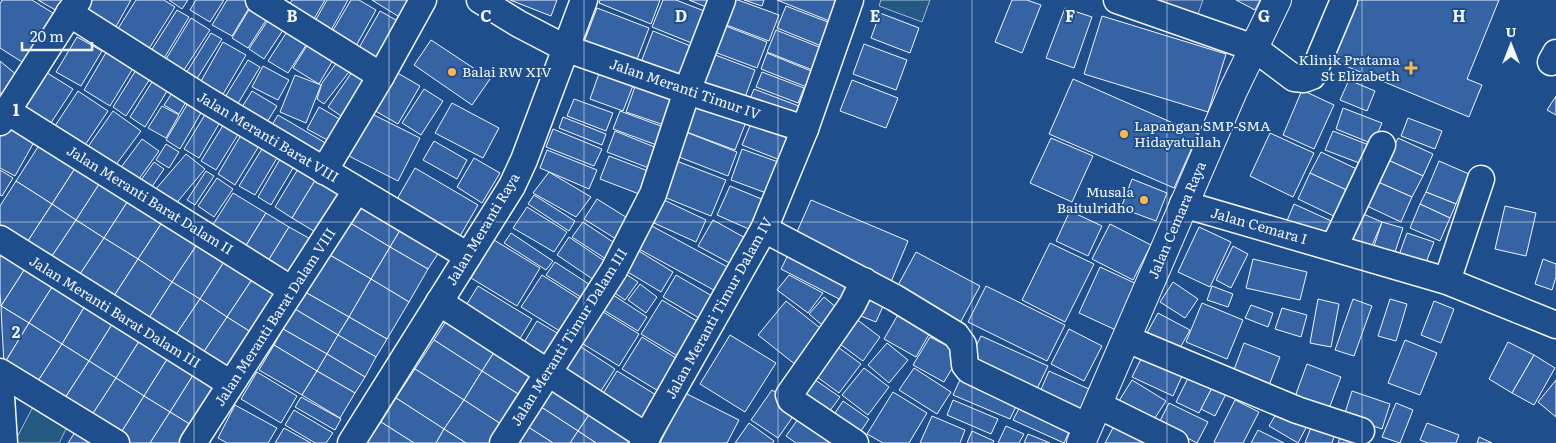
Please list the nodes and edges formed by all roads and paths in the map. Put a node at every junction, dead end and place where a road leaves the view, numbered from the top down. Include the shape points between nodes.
1 (258, 0) edge
2 (423, 0) edge
3 (480, 0) edge
4 (584, 0) edge
5 (722, 0) edge
6 (850, 0) edge
7 (1117, 0) edge
8 (1278, 0) edge
9 (1344, 0) edge
10 (73, 7) edge
11 (565, 48) junction
12 (1254, 48) junction
13 (381, 76) junction
14 (687, 91) junction
15 (4, 117) edge
16 (805, 129) junction
17 (1382, 145) dead end
18 (324, 171) junction
19 (1481, 179) dead end
20 (356, 191) junction
21 (1183, 204) junction
22 (764, 229) junction
23 (0, 239) edge
24 (1334, 247) junction
25 (468, 256) junction
26 (1447, 280) junction
27 (864, 281) junction
28 (292, 290) junction
29 (439, 302) junction
30 (1556, 325) edge
31 (1126, 339) junction
32 (0, 372) edge
33 (549, 373) junction
34 (0, 381) edge
35 (231, 384) junction
36 (1089, 425) edge
37 (1360, 431) dead end
38 (645, 440) edge
39 (4, 443) edge
40 (116, 443) edge
41 (193, 443) edge
42 (351, 443) edge
43 (503, 443) edge
44 (855, 443) edge
45 (1175, 443) edge

1 - 13 street
2 - 13 street
3 - 11 street, Jalan Meranti Timur IV
4 - 11 street, Jalan Meranti Raya
5 - 14 street, Jalan Meranti Timur Dalam III
6 - 16 street, Jalan Meranti Timur Dalam IV
7 - 12 street
8 - 12 main road, Jalan Cemara Raya
9 - 12 street via 1312,76 1304,80 1294,78
10 - 15 street
10 - 18 street, Jalan Meranti Barat VIII
11 - 14 street, Jalan Meranti Timur IV
11 - 25 street, Jalan Meranti Raya via 512,186
12 - 21 main road, Jalan Cemara Raya
13 - 18 street
14 - 16 street, Jalan Meranti Timur IV
14 - 33 street, Jalan Meranti Timur Dalam III via 653,194 614,270
15 - 28 street, Jalan Meranti Barat Dalam II
16 - 22 street, Jalan Meranti Timur Dalam IV
17 - 24 street
18 - 20 street, Jalan Meranti Barat VIII
19 - 26 street
20 - 25 street, Jalan Meranti Barat VIII
20 - 28 street, Jalan Meranti Barat Dalam VIII
21 - 24 street, Jalan Cemara I
21 - 31 main road, Jalan Cemara Raya
22 - 27 street
22 - 38 street, Jalan Meranti Timur Dalam IV
23 - 35 street, Jalan Meranti Barat Dalam III
24 - 26 street, Jalan Cemara I
25 - 29 street, Jalan Meranti Raya
26 - 30 street, Jalan Cemara I
27 - 36 street via 956,335 963,345 969,370
27 - 44 street via 852,305 789,395 791,400
28 - 35 street, Jalan Meranti Barat Dalam VIII
29 - 33 street
29 - 42 street, Jalan Meranti Raya
31 - 36 main road, Jalan Cemara Raya
31 - 37 street via 1296,410
32 - 40 street
33 - 38 street
33 - 43 street, Jalan Meranti Timur Dalam III
34 - 39 street
35 - 41 street, Jalan Meranti Barat Dalam VIII
36 - 45 street

